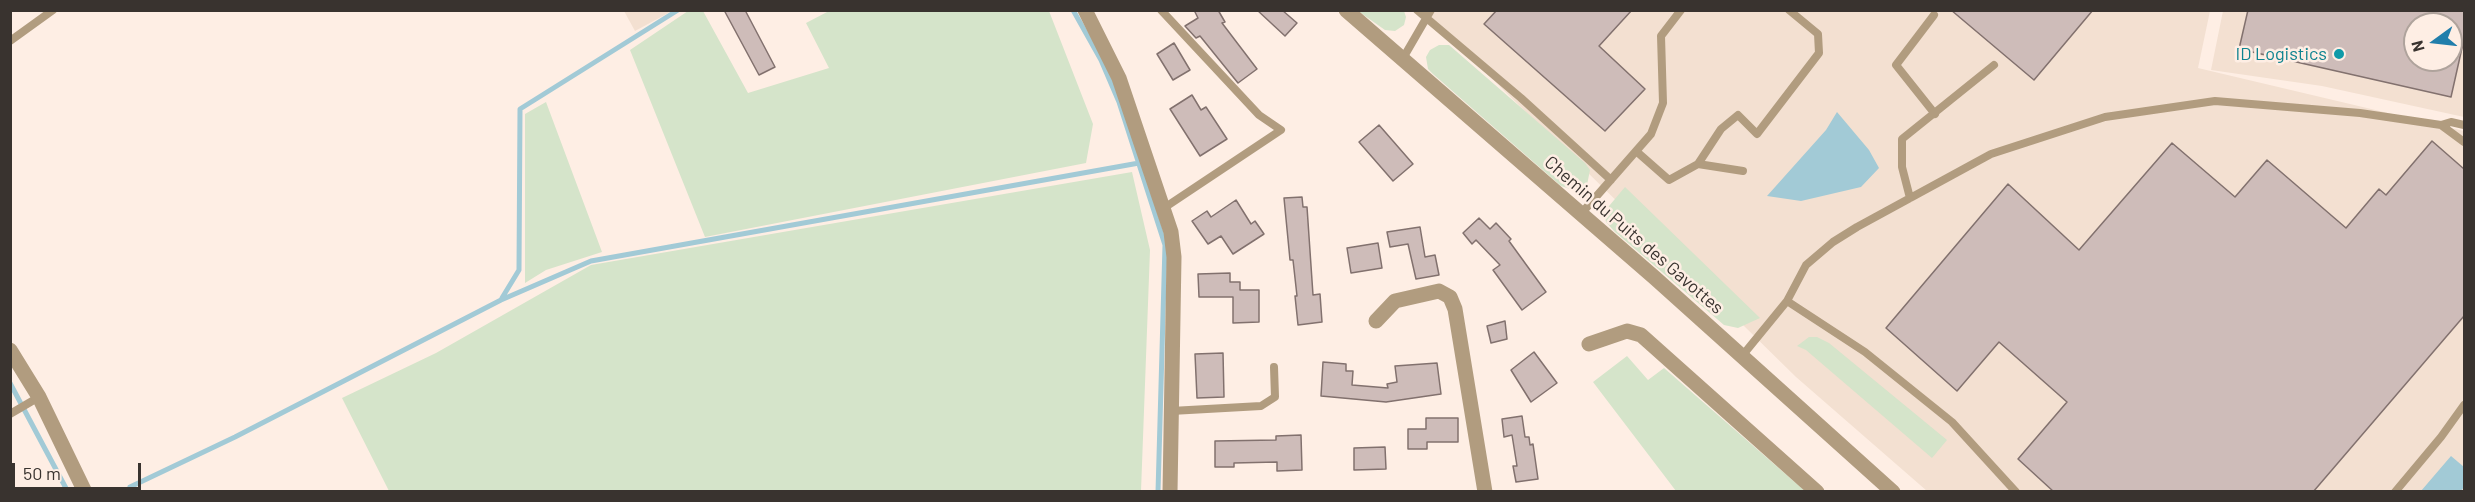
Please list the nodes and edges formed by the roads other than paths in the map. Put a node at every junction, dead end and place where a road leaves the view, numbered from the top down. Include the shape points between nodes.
1 (53, 10) edge
2 (1085, 10) edge
3 (1161, 10) edge
4 (1346, 10) edge
5 (1417, 10) edge
6 (1681, 10) edge
7 (1789, 10) edge
8 (1428, 15) edge
9 (1934, 15) dead end
10 (10, 41) edge
11 (1402, 60) junction
12 (1994, 65) dead end
13 (1935, 114) junction
14 (2441, 125) junction
15 (2464, 125) edge
16 (2464, 142) edge
17 (1636, 151) junction
18 (1698, 164) junction
19 (1743, 171) dead end
20 (1611, 180) junction
21 (1910, 198) junction
22 (1164, 208) junction
23 (1580, 214) junction
24 (1787, 301) junction
25 (1376, 321) dead end
26 (1589, 344) dead end
27 (10, 350) edge
28 (1742, 356) junction
29 (1274, 367) dead end
30 (39, 397) junction
31 (2464, 405) edge
32 (1171, 411) junction
33 (10, 414) edge
34 (86, 492) edge
35 (1170, 492) edge
36 (1485, 492) edge
37 (1817, 492) edge
38 (1893, 492) edge
39 (2016, 492) edge
40 (2395, 492) edge

1 - 10 lane
2 - 22 street via 1119,78
3 - 22 lane via 1259,115 1281,130
4 - 11 street, Chemin du Puits des Gavottes
5 - 8 lane
6 - 17 lane via 1661,36 1663,103 1652,134
7 - 18 lane via 1818,34 1819,53 1757,134 1738,115 1721,129
8 - 11 lane
8 - 20 lane
9 - 13 lane via 1896,65
11 - 23 street, Chemin du Puits des Gavottes
12 - 13 lane
13 - 21 lane via 1902,139 1902,167
14 - 15 lane
14 - 16 lane
14 - 21 lane via 2360,113 2215,101 2094,120 1991,154
17 - 18 lane via 1669,180
17 - 20 lane
18 - 19 lane
20 - 23 lane
21 - 24 lane via 1833,242 1806,265
22 - 32 street via 1174,257
23 - 28 street, Chemin du Puits des Gavottes
24 - 28 lane
24 - 39 lane via 1866,352 1952,422
25 - 36 street via 1395,301 1439,291 1450,297
26 - 37 street via 1627,331 1641,335
27 - 30 street
28 - 38 street, Chemin du Puits des Gavottes
29 - 32 lane via 1275,397 1261,406
30 - 33 lane
30 - 34 street
31 - 40 lane
32 - 35 street

